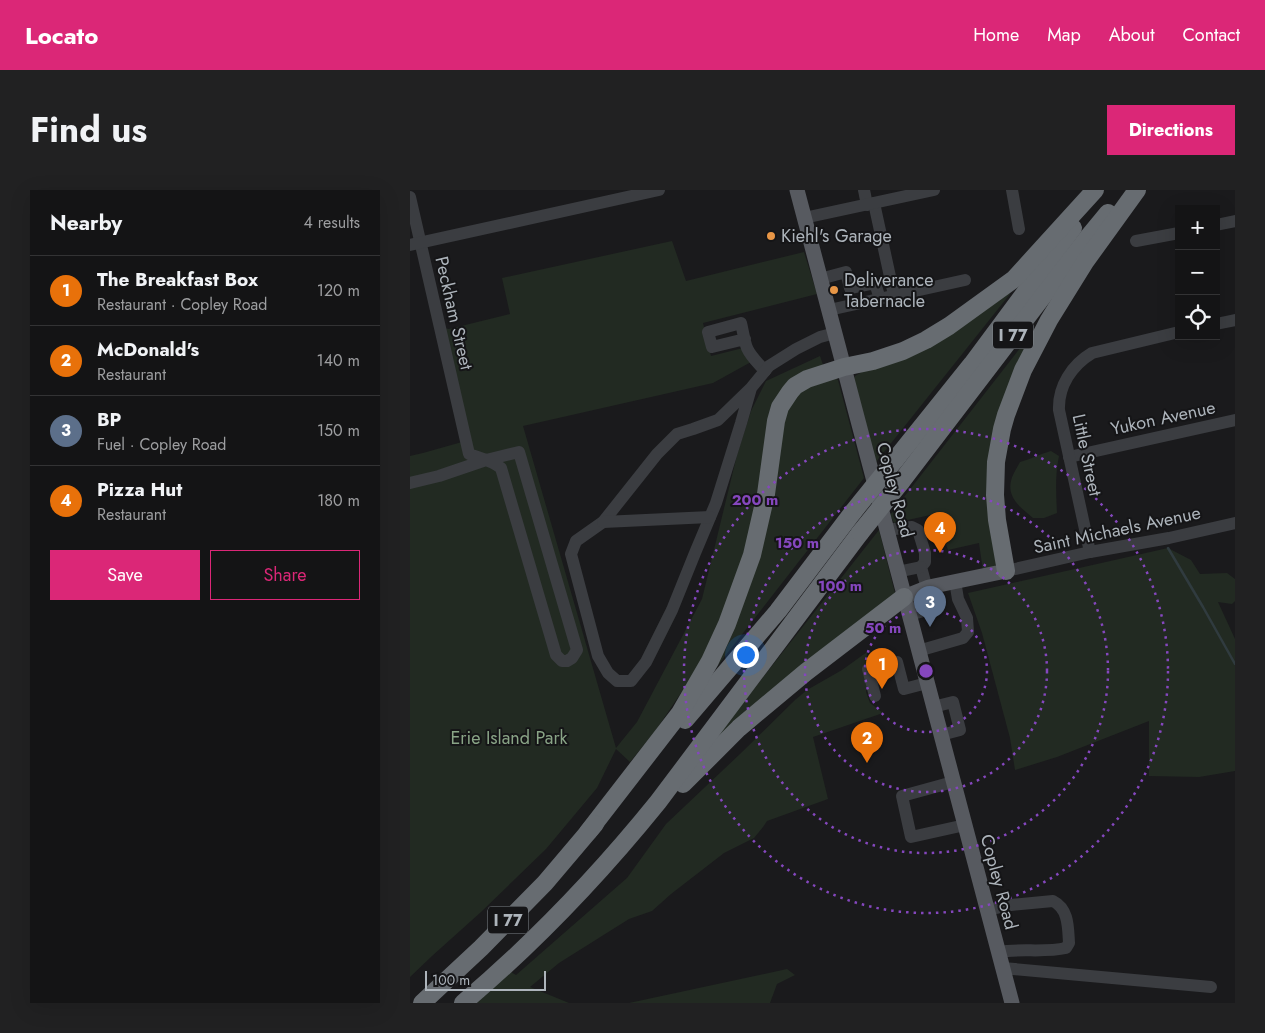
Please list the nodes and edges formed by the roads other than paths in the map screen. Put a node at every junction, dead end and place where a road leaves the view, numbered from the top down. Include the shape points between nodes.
1 (659, 190) edge
2 (797, 190) edge
3 (864, 190) edge
4 (934, 190) edge
5 (1012, 190) edge
6 (1095, 190) edge
7 (1102, 190) edge
8 (1127, 190) edge
9 (1137, 190) edge
10 (894, 194) edge
11 (410, 197) edge
12 (870, 204) junction
13 (804, 218) junction
14 (1235, 221) edge
15 (1220, 224) edge
16 (1019, 229) dead end
17 (1175, 234) edge
18 (1136, 241) dead end
19 (415, 244) edge
20 (820, 278) junction
21 (965, 280) dead end
22 (894, 295) junction
23 (880, 299) junction
24 (829, 310) junction
25 (1235, 320) edge
26 (1220, 323) edge
27 (835, 333) junction
28 (1175, 333) edge
29 (745, 339) dead end
30 (844, 367) junction
31 (765, 371) junction
32 (751, 388) junction
33 (1235, 420) edge
34 (1068, 457) junction
35 (486, 460) junction
36 (410, 483) edge
37 (710, 517) junction
38 (603, 522) junction
39 (1235, 523) edge
40 (886, 530) junction
41 (1090, 552) junction
42 (921, 567) junction
43 (1006, 571) junction
44 (897, 572) junction
45 (955, 582) junction
46 (927, 588) junction
47 (904, 597) junction
48 (909, 615) junction
49 (918, 651) junction
50 (927, 683) junction
51 (875, 696) dead end
52 (953, 782) junction
53 (964, 825) junction
54 (588, 832) junction
55 (633, 833) junction
56 (988, 910) junction
57 (999, 952) junction
58 (1003, 968) junction
59 (1211, 987) dead end
60 (422, 1003) edge
61 (462, 1003) edge
62 (1012, 1003) edge

1 - 19 street
2 - 13 main road, Copley Road
3 - 12 street
4 - 10 street
5 - 16 street
6 - 30 highway via 1014,279 959,318 903,351 873,362
7 - 54 highway, I 77, bridge via 972,364 772,618
8 - 55 highway, I 77, bridge via 860,533
9 - 43 highway via 1085,262 1049,320 1023,370 1006,415 997,456 995,495
10 - 12 street
11 - 19 street, Peckham Street
12 - 13 street
12 - 22 street
13 - 20 main road, Copley Road
14 - 15 street
17 - 18 street
19 - 35 street, Peckham Street via 469,454
20 - 23 street via 846,272 850,288 875,283
20 - 24 main road, Copley Road
21 - 22 street
22 - 23 street
23 - 24 street
24 - 27 main road, Copley Road
25 - 26 street
27 - 30 main road, Copley Road
27 - 31 street via 796,349
28 - 34 street, Little Street via 1092,353 1074,368 1059,397
29 - 31 street via 751,355
30 - 40 main road, Copley Road
30 - 54 highway via 801,382 780,407 758,534 727,624 680,713
31 - 32 street
32 - 37 street
32 - 38 street via 718,420 677,434
33 - 34 street, Yukon Avenue
34 - 41 street, Little Street
35 - 35 street via 501,468 556,655 566,661 577,650 522,459 519,452
35 - 36 street
37 - 38 street
37 - 38 street via 672,610 646,662 631,681 617,682 598,656 571,554 576,541
39 - 41 street, Saint Michaels Avenue
40 - 42 street via 912,527 918,530 926,553
40 - 44 main road, Copley Road
41 - 43 street, Saint Michaels Avenue
42 - 44 street
42 - 46 street
43 - 45 main road
44 - 47 main road, Copley Road
45 - 46 main road
45 - 49 street via 958,599 967,618 968,632 963,638
46 - 47 main road
46 - 48 street via 930,600 927,610
47 - 48 main road, Copley Road
47 - 55 highway via 739,728
48 - 49 main road, Copley Road
49 - 50 main road, Copley Road
50 - 51 street via 904,689 897,662 868,669
50 - 52 main road, Copley Road
52 - 53 main road, Copley Road
52 - 53 street via 902,796 911,837
53 - 56 main road, Copley Road
54 - 60 highway, I 77 via 545,883
55 - 61 highway, I 77 via 534,938
56 - 57 main road, Copley Road
56 - 57 street via 1053,901 1067,919 1069,944 1066,948
57 - 58 main road, Copley Road
58 - 59 street
58 - 62 main road, Copley Road

